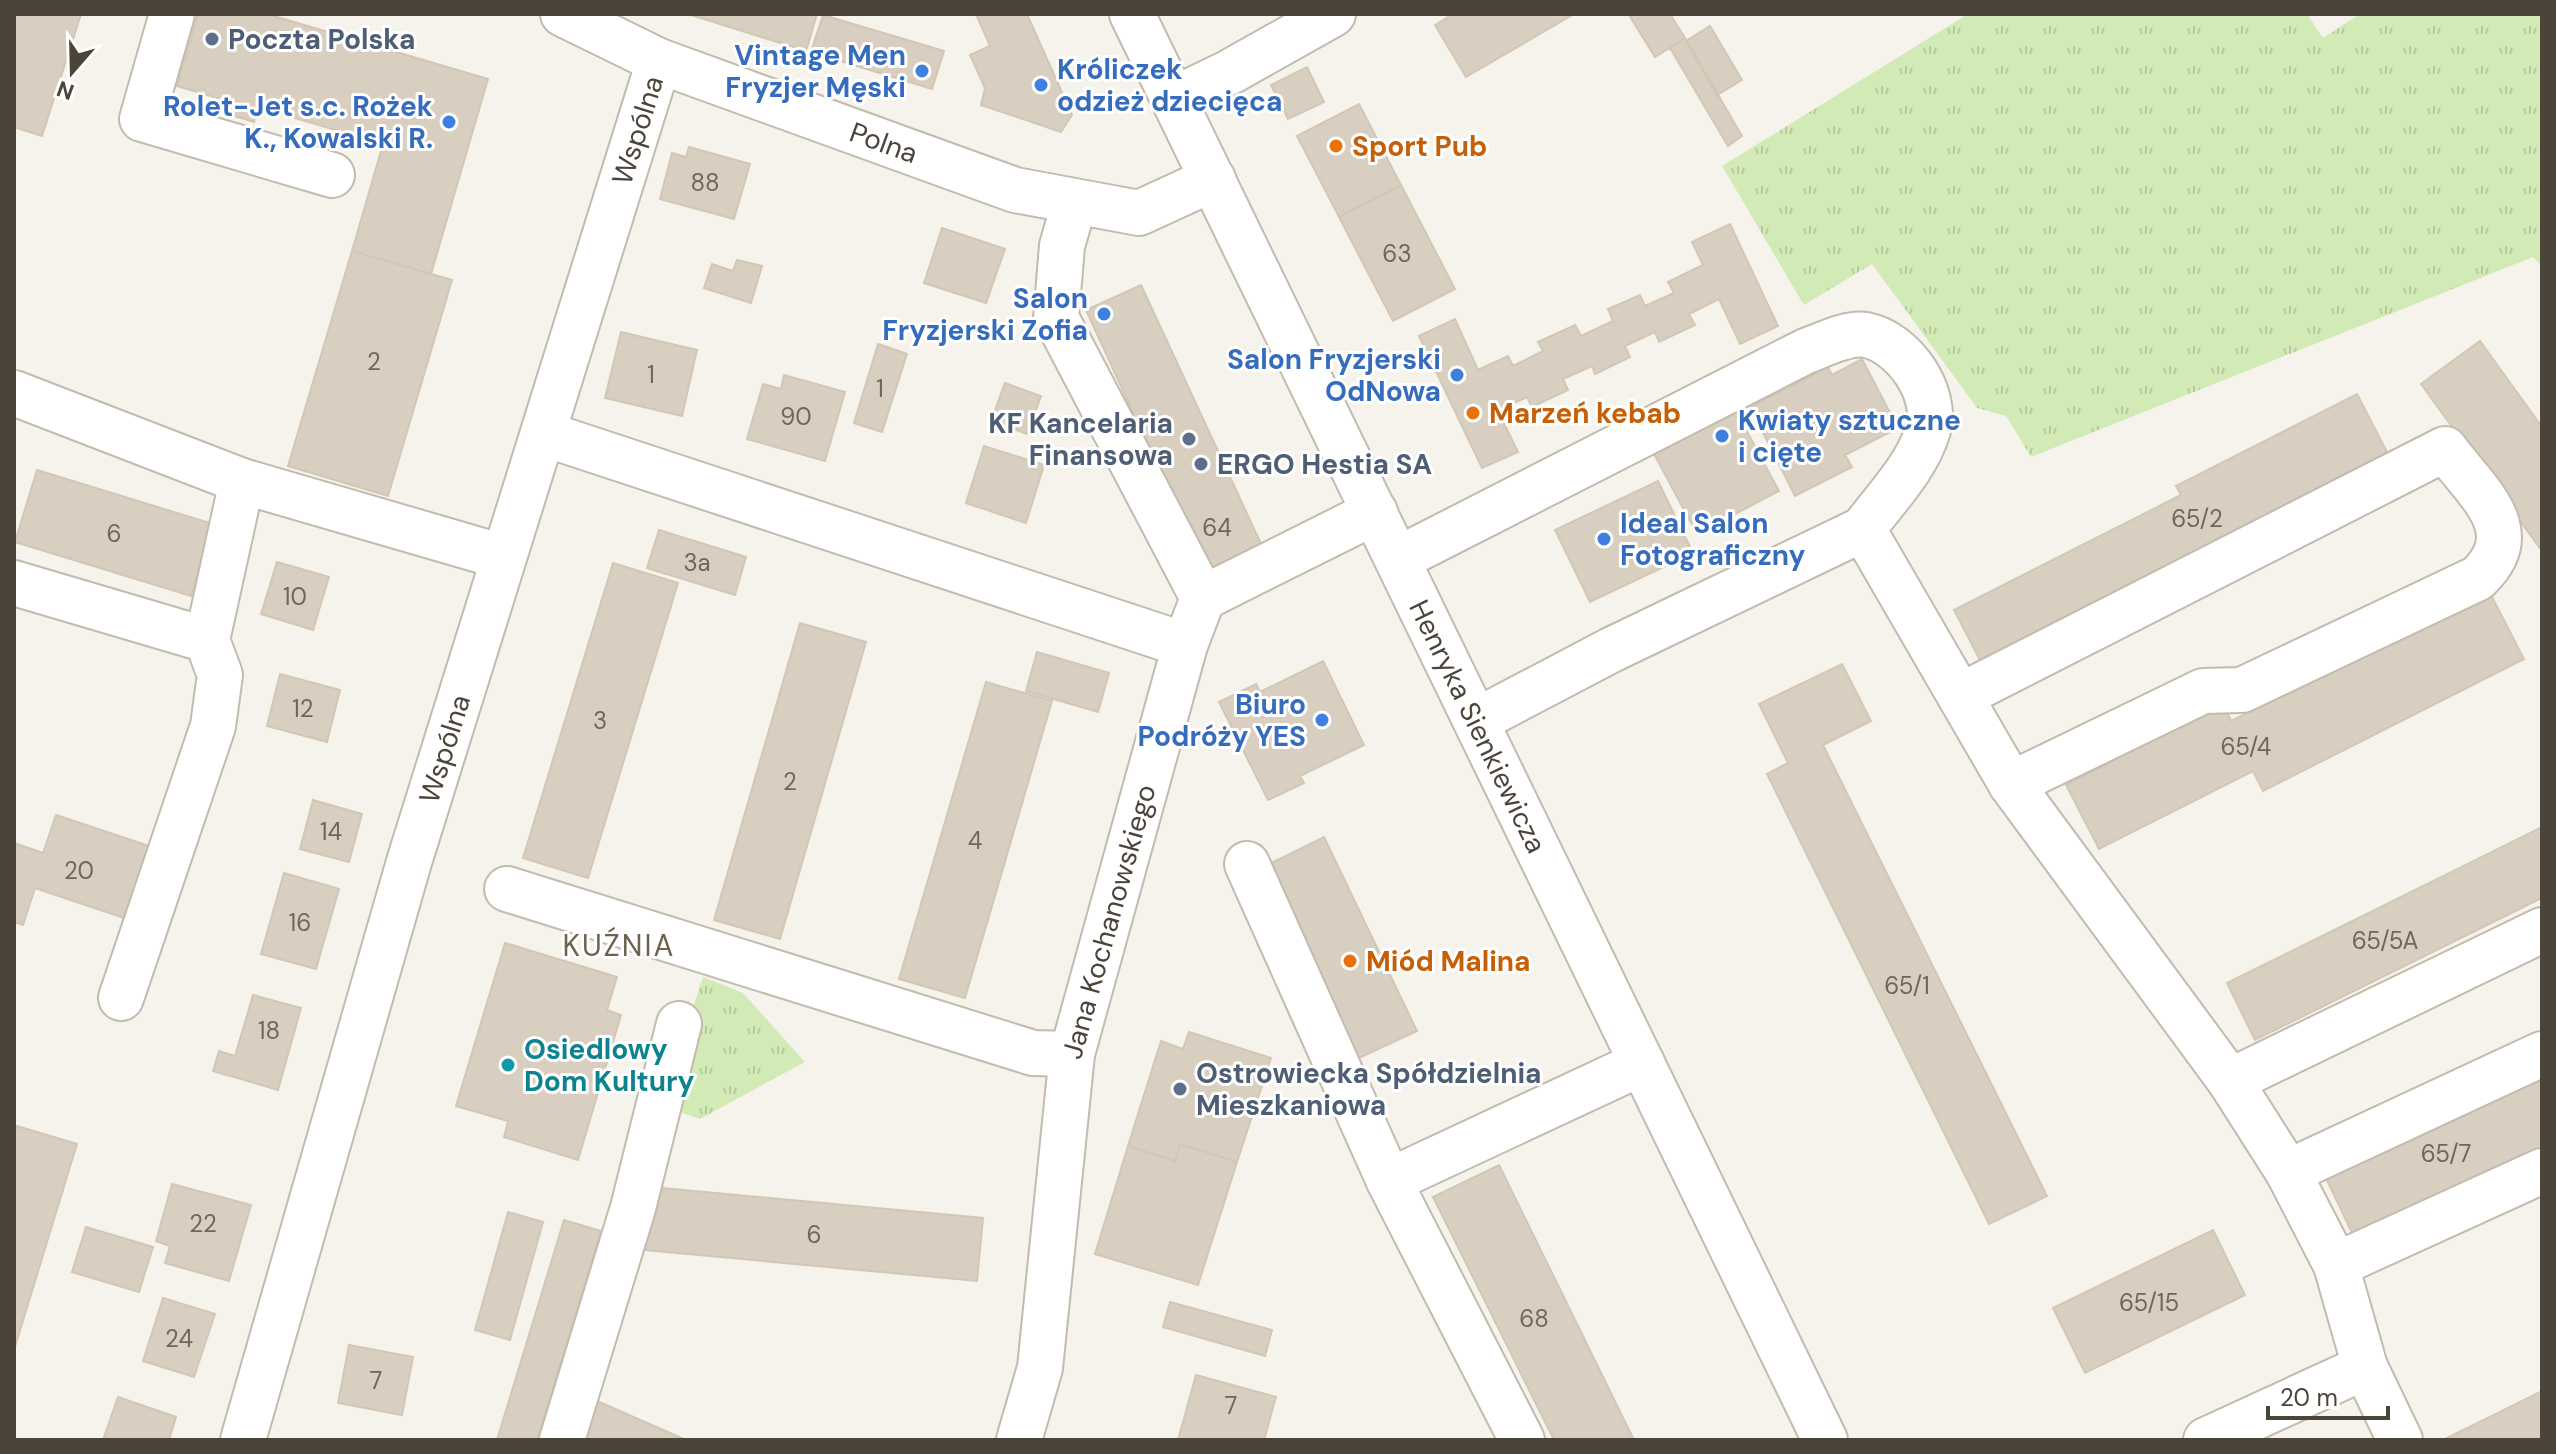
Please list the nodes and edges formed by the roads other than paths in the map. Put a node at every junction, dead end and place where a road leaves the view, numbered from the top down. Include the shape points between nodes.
1 (172, 14) edge
2 (563, 14) edge
3 (1132, 14) edge
4 (1315, 19) edge
5 (659, 61) junction
6 (1174, 99) junction
7 (332, 175) dead end
8 (1213, 179) junction
9 (1074, 204) junction
10 (14, 393) edge
11 (545, 434) junction
12 (242, 481) junction
13 (1375, 512) junction
14 (1863, 529) junction
15 (503, 557) junction
16 (1398, 559) junction
17 (14, 583) edge
18 (1203, 598) junction
19 (207, 640) junction
20 (1185, 645) junction
21 (1962, 695) junction
22 (1476, 721) junction
23 (2011, 784) junction
24 (1247, 864) dead end
25 (507, 889) dead end
26 (2542, 930) edge
27 (121, 998) dead end
28 (679, 1024) dead end
29 (1072, 1054) junction
30 (2542, 1054) edge
31 (1642, 1063) junction
32 (2230, 1081) junction
33 (2542, 1171) edge
34 (2288, 1172) junction
35 (1389, 1181) junction
36 (2336, 1265) junction
37 (2365, 1367) junction
38 (243, 1440) edge
39 (562, 1440) edge
40 (1019, 1440) edge
41 (1522, 1440) edge
42 (1825, 1440) edge
43 (2206, 1440) edge
44 (2400, 1440) edge

1 - 7 street via 142,119
2 - 5 street, Polna
3 - 6 street, Henryka Sienkiewicza
4 - 6 street
5 - 9 street, Polna via 1015,190
5 - 11 street, Wspólna
6 - 8 street, Henryka Sienkiewicza
8 - 9 street, Polna via 1139,213
8 - 13 street, Henryka Sienkiewicza
9 - 18 street via 1062,246 1056,318
10 - 12 street
11 - 15 street, Wspólna
11 - 20 street
12 - 15 street
12 - 19 street
13 - 16 street, Henryka Sienkiewicza
13 - 18 street
14 - 16 street via 1916,458 1929,427 1918,375 1904,356 1865,335 1806,351
14 - 21 street
14 - 22 street
15 - 38 street, Wspólna via 361,1025
16 - 22 street, Henryka Sienkiewicza
17 - 19 street
18 - 20 street, Jana Kochanowskiego
19 - 27 street via 220,675 213,726
20 - 29 street, Jana Kochanowskiego
21 - 23 street
21 - 23 street via 2445,449 2500,526 2502,544 2495,562 2478,578 2242,690 2203,691
22 - 31 street, Henryka Sienkiewicza
23 - 32 street
24 - 35 street
25 - 29 street via 1033,1053
26 - 32 street
28 - 39 street via 633,1208
29 - 40 street, Jana Kochanowskiego via 1040,1368
30 - 34 street
31 - 35 street
31 - 42 street, Henryka Sienkiewicza
32 - 34 street
33 - 36 street
34 - 36 street
35 - 41 street
36 - 37 street
37 - 43 street
37 - 44 street

